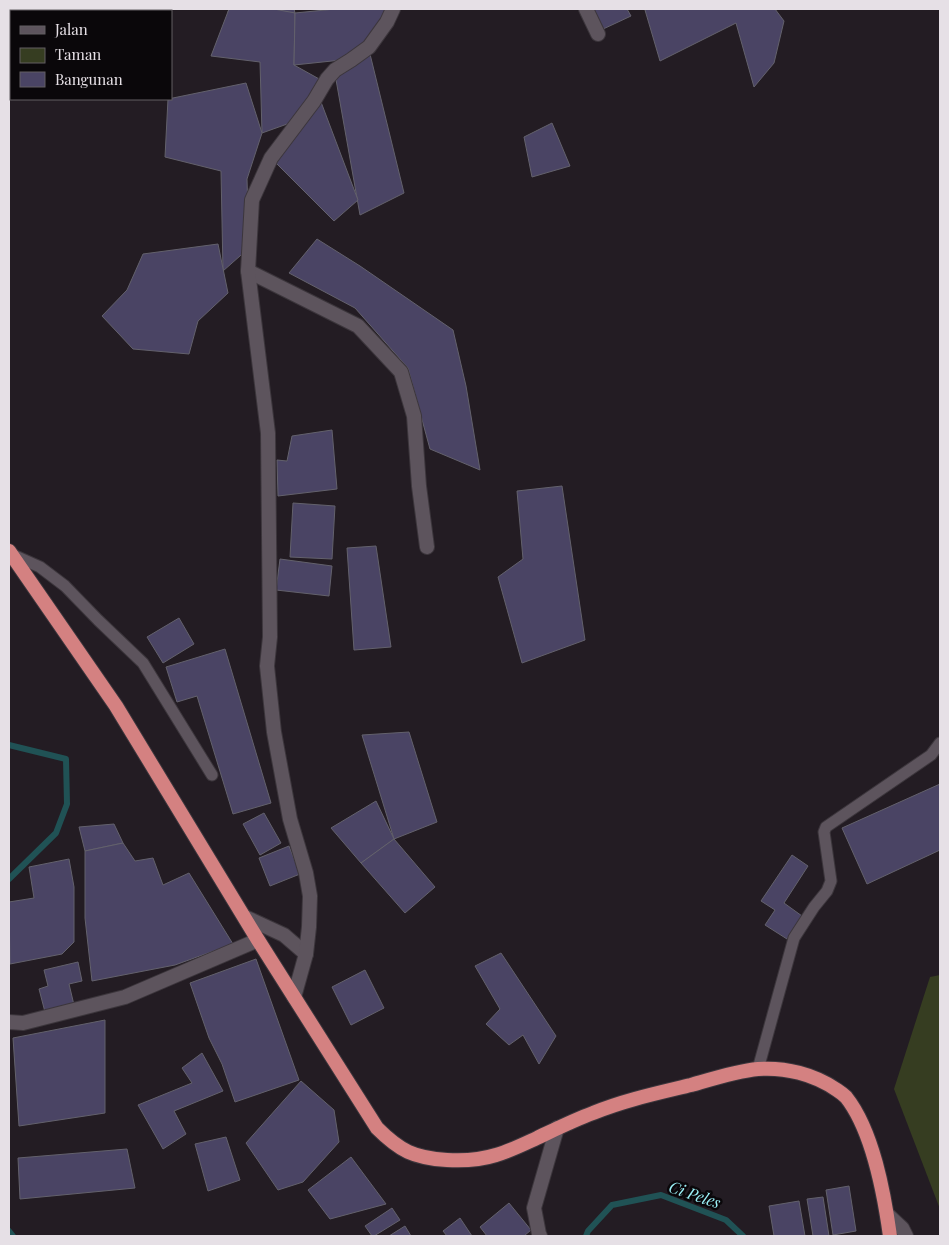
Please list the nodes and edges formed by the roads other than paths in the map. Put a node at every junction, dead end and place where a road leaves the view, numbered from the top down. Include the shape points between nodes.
1 (393, 9) edge
2 (586, 9) edge
3 (598, 34) dead end
4 (248, 270) junction
5 (427, 547) dead end
6 (10, 552) edge
7 (940, 743) edge
8 (212, 775) dead end
9 (245, 917) junction
10 (258, 940) junction
11 (306, 954) junction
12 (294, 997) junction
13 (9, 1022) edge
14 (758, 1070) junction
15 (557, 1128) junction
16 (887, 1214) junction
17 (540, 1236) edge
18 (890, 1236) edge
19 (906, 1236) edge

1 - 4 street via 369,47 335,70 271,158 252,200
2 - 3 street
4 - 5 street via 358,326 401,372 414,416
4 - 11 street via 268,433 270,637 267,666 274,732 290,819 310,896
6 - 8 lane via 40,567 65,586 143,663
6 - 9 highway via 116,706
7 - 14 lane via 931,755 826,827 831,881 794,938
9 - 10 highway
9 - 11 street via 284,934
10 - 12 highway
10 - 13 street via 125,997 22,1023
11 - 12 street
12 - 15 highway via 377,1128 410,1153 431,1159 472,1160 496,1155
14 - 15 highway via 616,1104
14 - 16 highway via 806,1074 845,1095 872,1151
15 - 17 street via 534,1208
16 - 18 highway
16 - 19 street

